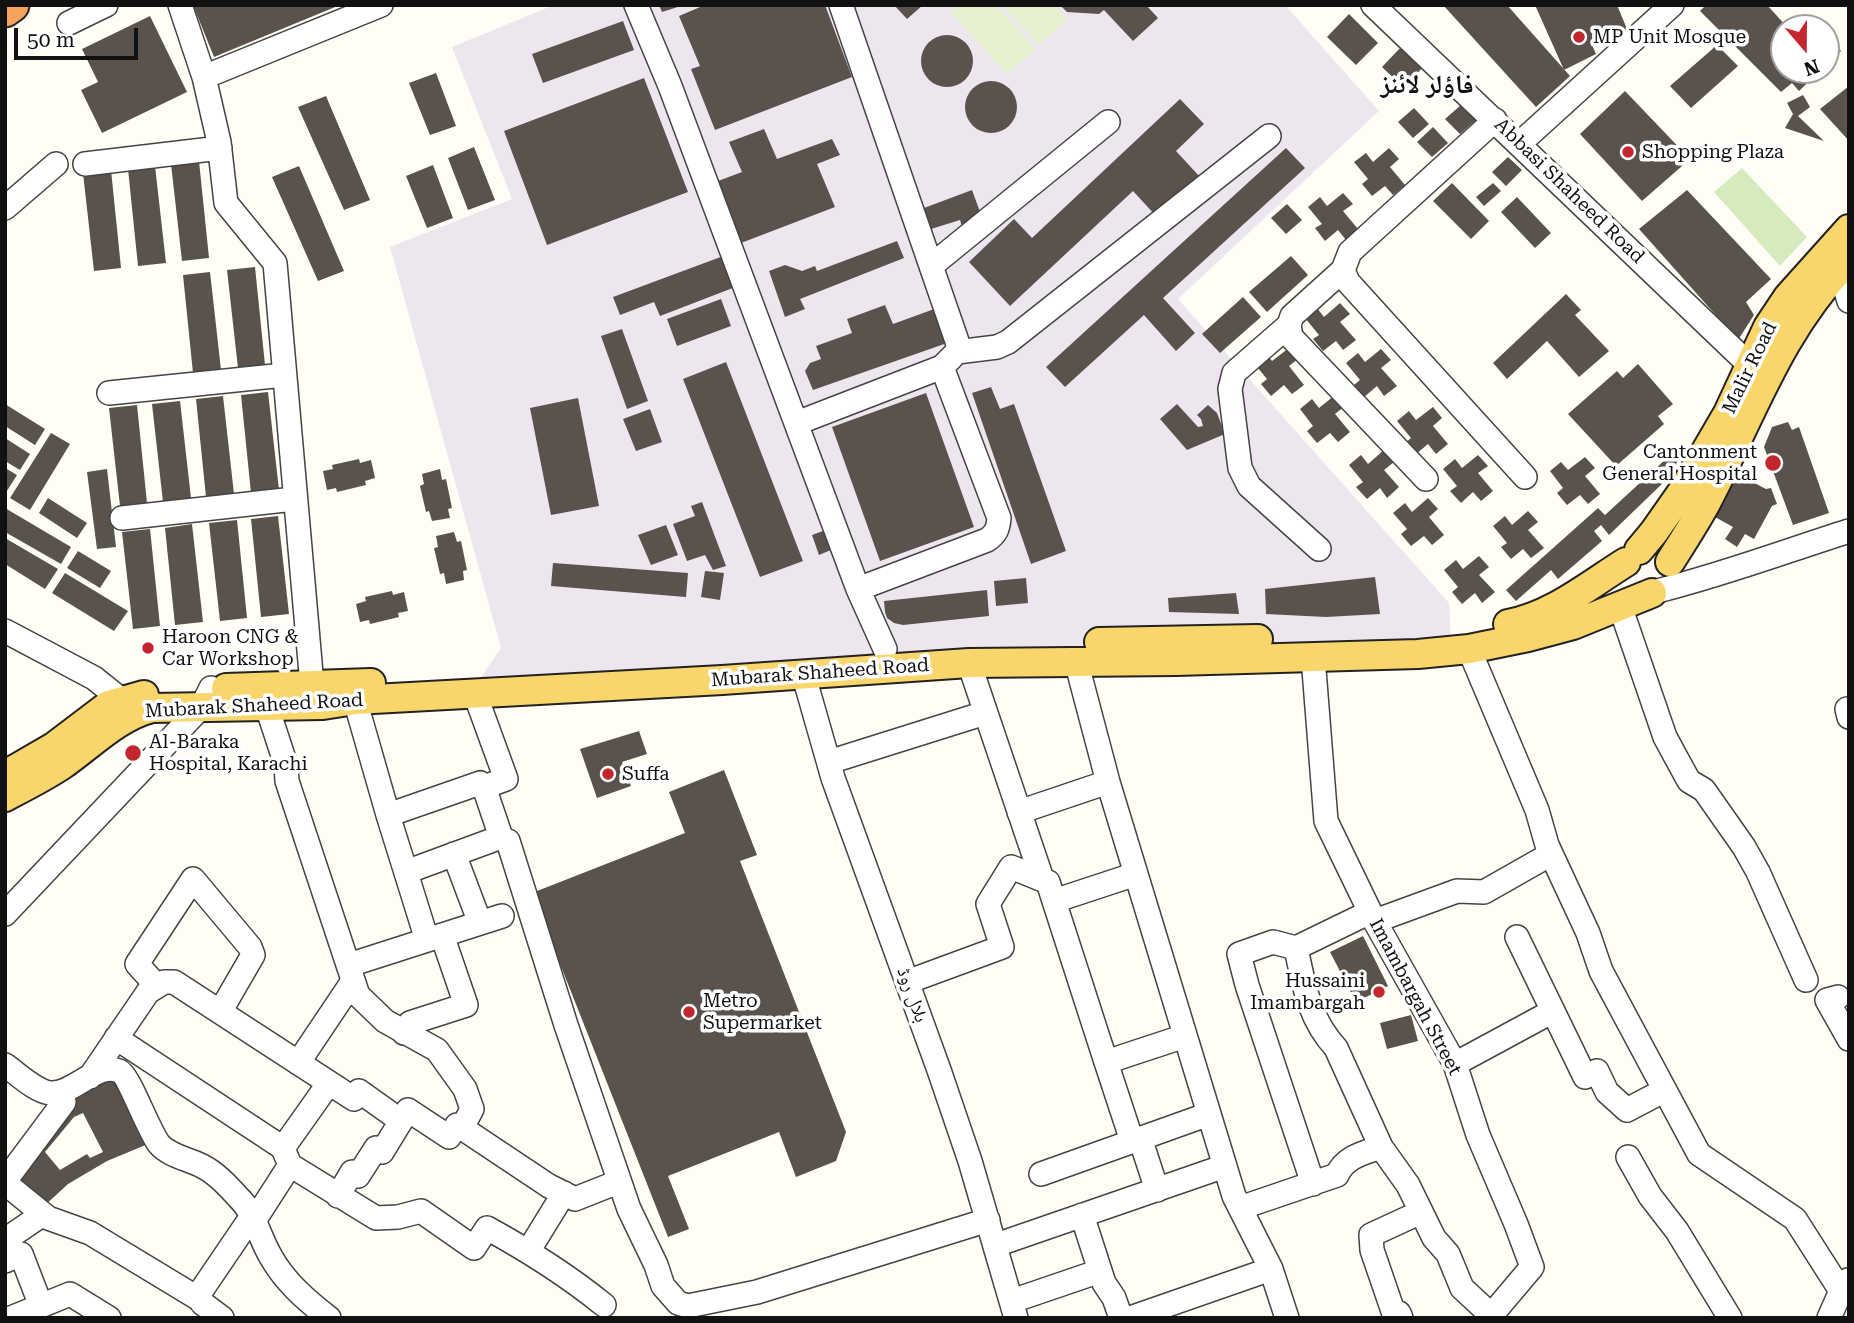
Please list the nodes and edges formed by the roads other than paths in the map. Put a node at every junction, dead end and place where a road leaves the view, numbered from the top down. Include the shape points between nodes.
1 (12, 5) edge
2 (106, 5) edge
3 (180, 5) edge
4 (381, 5) edge
5 (636, 5) edge
6 (841, 5) edge
7 (1373, 5) edge
8 (1672, 5) edge
9 (5, 10) edge
10 (69, 23) dead end
11 (205, 77) junction
12 (1495, 120) junction
13 (1108, 122) dead end
14 (1269, 136) dead end
15 (1520, 144) junction
16 (220, 148) junction
17 (56, 164) dead end
18 (85, 164) dead end
19 (5, 208) edge
20 (1849, 229) edge
21 (1844, 264) edge
22 (931, 266) junction
23 (1343, 270) junction
24 (1849, 301) edge
25 (1289, 325) junction
26 (949, 360) junction
27 (1756, 372) junction
28 (284, 375) junction
29 (109, 393) dead end
30 (797, 422) junction
31 (1525, 477) dead end
32 (1426, 479) dead end
33 (294, 499) junction
34 (122, 518) dead end
35 (1849, 531) edge
36 (1319, 549) dead end
37 (1632, 556) junction
38 (1663, 578) junction
39 (858, 589) junction
40 (1620, 606) junction
41 (5, 631) edge
42 (885, 649) junction
43 (1469, 649) junction
44 (1313, 657) junction
45 (1076, 661) junction
46 (969, 663) junction
47 (803, 673) junction
48 (312, 685) junction
49 (475, 694) junction
50 (206, 697) junction
51 (355, 700) junction
52 (130, 706) junction
53 (267, 707) junction
54 (985, 713) junction
55 (829, 762) junction
56 (5, 775) edge
57 (1108, 782) junction
58 (484, 787) junction
59 (5, 797) edge
60 (1019, 812) junction
61 (388, 815) junction
62 (508, 841) dead end
63 (454, 854) junction
64 (1551, 854) junction
65 (406, 872) junction
66 (1136, 874) junction
67 (1042, 879) junction
68 (1055, 901) junction
69 (5, 914) edge
70 (1373, 916) junction
71 (435, 937) junction
72 (1517, 937) dead end
73 (1296, 948) junction
74 (351, 973) junction
75 (1806, 980) dead end
76 (907, 982) junction
77 (156, 985) junction
78 (1838, 997) dead end
79 (1553, 1011) junction
80 (220, 1012) junction
81 (404, 1033) junction
82 (1185, 1036) junction
83 (116, 1038) junction
84 (1849, 1039) edge
85 (1106, 1062) junction
86 (298, 1063) junction
87 (1455, 1064) junction
88 (5, 1065) edge
89 (90, 1077) junction
90 (329, 1083) junction
91 (1665, 1090) junction
92 (64, 1102) dead end
93 (1209, 1114) junction
94 (401, 1121) junction
95 (462, 1128) junction
96 (1136, 1140) junction
97 (1381, 1147) junction
98 (286, 1157) junction
99 (1628, 1157) dead end
100 (1225, 1166) junction
101 (1041, 1174) dead end
102 (5, 1182) edge
103 (618, 1182) junction
104 (1313, 1184) junction
105 (1157, 1190) junction
106 (564, 1194) junction
107 (338, 1195) junction
108 (1240, 1208) junction
109 (1422, 1212) junction
110 (43, 1214) junction
111 (1082, 1215) junction
112 (253, 1218) junction
113 (988, 1220) junction
114 (5, 1240) edge
115 (996, 1245) junction
116 (529, 1250) junction
117 (5, 1261) edge
118 (1271, 1269) junction
119 (1100, 1270) junction
120 (1845, 1285) edge
121 (604, 1305) dead end
122 (41, 1306) junction
123 (198, 1306) edge
124 (1014, 1309) edge
125 (1280, 1316) edge
126 (1490, 1317) edge
127 (11, 1318) edge
128 (109, 1318) edge
129 (222, 1318) edge
130 (329, 1318) edge
131 (1121, 1318) edge
132 (1130, 1318) edge
133 (1401, 1318) edge
134 (1730, 1318) edge
135 (1829, 1318) edge

1 - 9 highway
2 - 10 street
3 - 11 street
4 - 11 street
5 - 30 street
6 - 22 street
7 - 12 street, Abbasi Shaheed Road
8 - 15 street
11 - 16 street
12 - 15 street, Abbasi Shaheed Road
12 - 23 street via 1350,252
13 - 22 street
14 - 26 street via 1008,342
15 - 27 street, Abbasi Shaheed Road
16 - 18 street
16 - 28 street via 226,203 275,263
17 - 19 street
20 - 27 main road, Malir Road via 1788,297 1768,327
21 - 24 street
21 - 27 main road, Malir Road
22 - 26 street via 958,344
23 - 25 street via 1292,316
23 - 31 street via 1348,282
25 - 32 street via 1291,337
25 - 36 street via 1234,373 1230,389 1240,468 1249,486
26 - 30 street
26 - 39 street via 999,527 987,540
27 - 37 main road, Malir Road via 1682,492
27 - 38 main road, Malir Road via 1705,503
28 - 29 street
28 - 33 street
30 - 39 street
33 - 34 street
33 - 48 street
35 - 38 street via 1713,577
37 - 38 main road via 1646,547 1660,551
37 - 38 main road via 1625,569 1628,583 1639,592
37 - 42 main road, Mubarak Shaheed Road via 1536,617 1449,634
38 - 40 main road, Mubarak Shaheed Road
39 - 42 street
40 - 43 main road, Mubarak Shaheed Road via 1573,625
40 - 75 street via 1665,737 1689,780 1704,790 1744,847
41 - 52 street via 94,678
42 - 48 main road, Mubarak Shaheed Road via 639,669
43 - 44 main road, Mubarak Shaheed Road
43 - 64 street
44 - 45 main road, Mubarak Shaheed Road
44 - 70 street, Imambargah Street via 1326,821
45 - 46 main road, Mubarak Shaheed Road
45 - 57 street
46 - 47 main road, Mubarak Shaheed Road
46 - 54 street
47 - 49 main road, Mubarak Shaheed Road
47 - 55 street, بلال روڈ
48 - 50 main road, Mubarak Shaheed Road
49 - 51 main road, Mubarak Shaheed Road
49 - 58 street via 506,779
50 - 52 main road, Mubarak Shaheed Road via 173,691
50 - 53 main road, Mubarak Shaheed Road
50 - 69 street
51 - 53 main road, Mubarak Shaheed Road
51 - 61 street
52 - 56 main road, Mubarak Shaheed Road via 95,713 55,746
52 - 59 main road, Mubarak Shaheed Road via 119,722 60,766
53 - 74 street
54 - 55 street
54 - 60 street
55 - 76 street, بلال روڈ
57 - 60 street
57 - 66 street
58 - 61 street via 480,783
58 - 63 street via 500,837
60 - 67 street
61 - 65 street
62 - 103 street
63 - 65 street
63 - 71 street via 491,919
64 - 70 street via 1484,892 1457,891
64 - 91 street via 1601,971
65 - 71 street
66 - 68 street
66 - 82 street
67 - 68 street via 1048,881
67 - 76 street via 1011,867 988,904 1002,947
68 - 85 street
70 - 73 street
70 - 87 street, Imambargah Street
71 - 74 street
71 - 81 street via 466,1005 410,1023
72 - 79 street
73 - 97 street via 1311,1013 1336,1048
73 - 104 street via 1273,942 1239,954
74 - 81 street via 358,995 369,1008
74 - 86 street
76 - 113 street, بلال روڈ
77 - 80 street via 174,982
77 - 80 street via 136,964 192,879 253,955
77 - 83 street
78 - 84 street via 1827,1000
79 - 87 street
79 - 91 street via 1585,1077 1597,1071 1607,1092 1627,1110
80 - 86 street
81 - 95 street via 436,1049 465,1089 472,1109
82 - 85 street
82 - 93 street
83 - 89 street
83 - 98 street
85 - 96 street
86 - 90 street
87 - 126 street, Imambargah Street via 1478,1135 1532,1267
88 - 89 street via 52,1093
89 - 112 street via 107,1068 120,1071 158,1143 220,1179
90 - 94 street via 354,1099 359,1091
90 - 98 street
91 - 120 street via 1699,1154 1795,1219
92 - 102 street
93 - 96 street
93 - 100 street
94 - 95 street via 408,1110 449,1138 457,1125
94 - 107 street via 382,1152 376,1148 358,1176 352,1172
95 - 106 street
96 - 101 street
96 - 105 street
97 - 104 street via 1353,1158 1337,1175
97 - 109 street
98 - 107 street
98 - 112 street
99 - 134 street
100 - 105 street
100 - 108 street
102 - 110 street
103 - 106 street via 575,1199
103 - 113 street via 663,1286 688,1307 757,1292
104 - 108 street
105 - 111 street
106 - 116 street
107 - 116 street via 376,1218 421,1211 474,1248 487,1228
108 - 118 street
109 - 126 street via 1462,1288
109 - 133 street via 1371,1234 1394,1314
110 - 114 street
110 - 123 street via 90,1233
111 - 115 street
111 - 119 street
112 - 123 street via 199,1294
112 - 130 street via 288,1281
113 - 115 street, بلال روڈ
115 - 124 street, بلال روڈ
116 - 121 street
117 - 122 street via 21,1254
118 - 125 street
118 - 132 street
119 - 124 street
119 - 131 street
120 - 135 street
122 - 127 street
122 - 128 street via 70,1294
123 - 129 street

